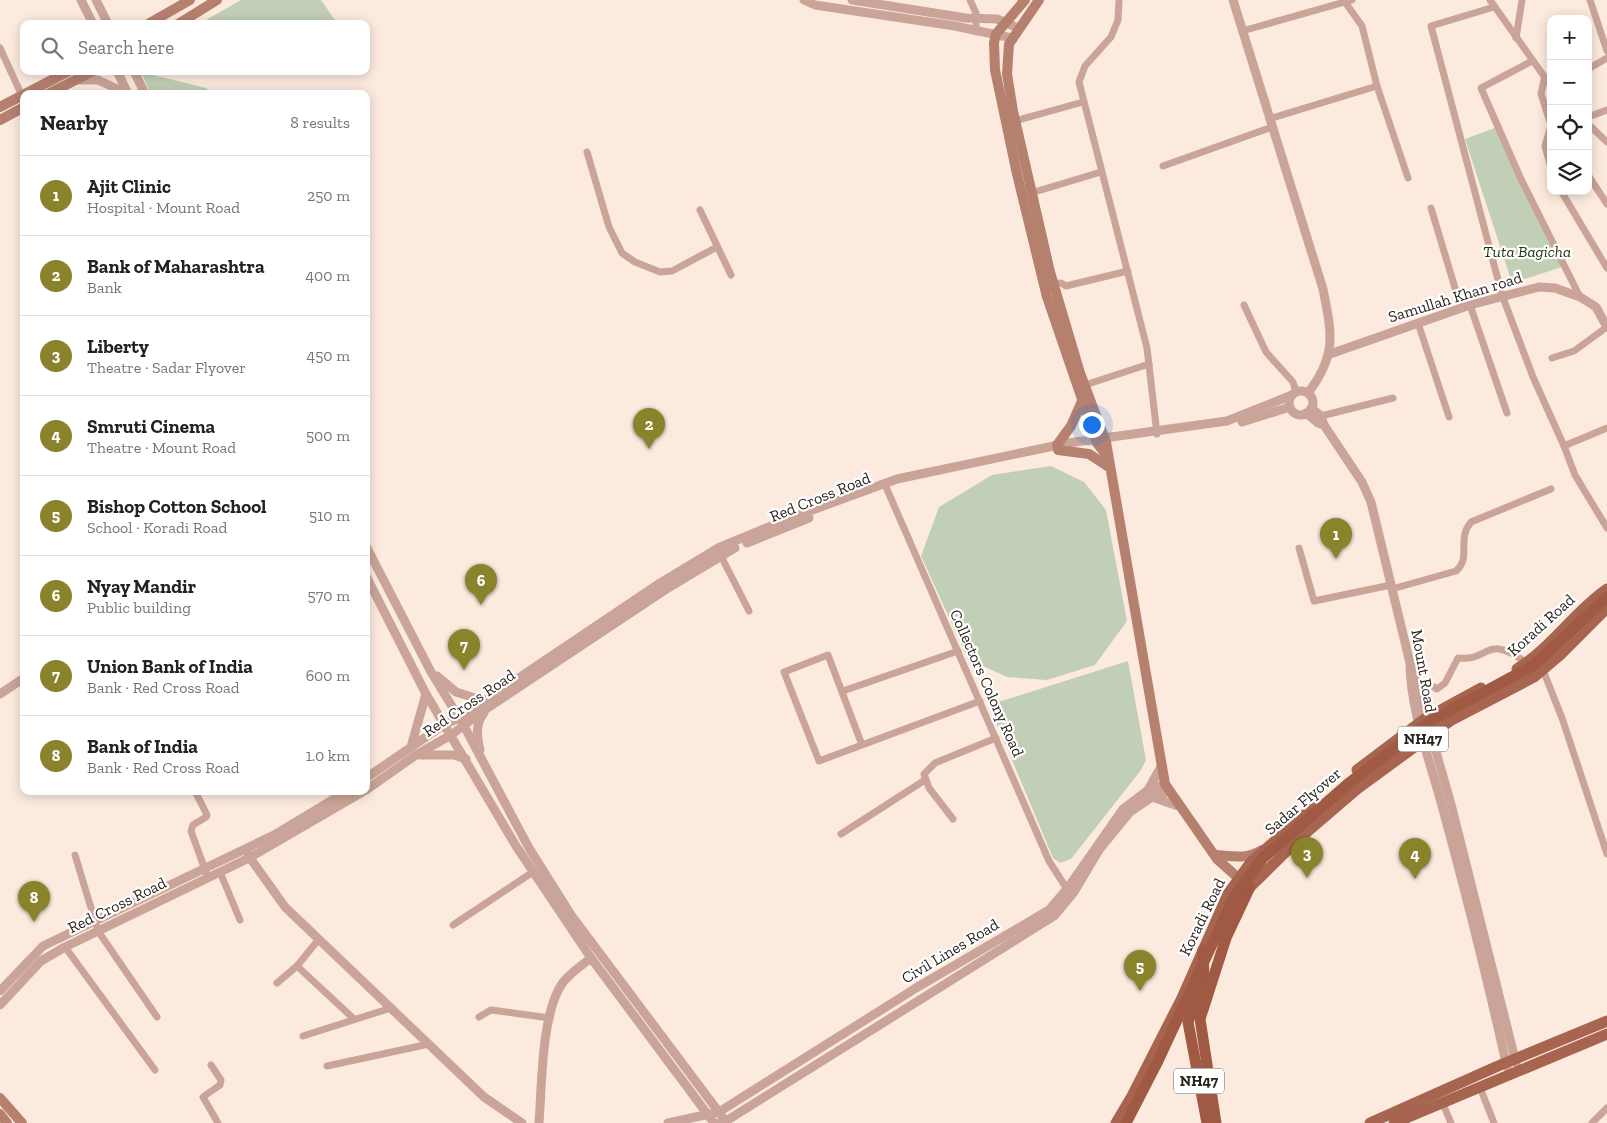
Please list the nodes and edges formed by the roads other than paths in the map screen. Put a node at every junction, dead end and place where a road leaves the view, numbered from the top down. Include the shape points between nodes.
1 (81, 0) edge
2 (96, 0) edge
3 (190, 0) edge
4 (217, 0) edge
5 (804, 0) edge
6 (852, 0) edge
7 (970, 0) edge
8 (1025, 0) edge
9 (1039, 0) edge
10 (1118, 0) edge
11 (1233, 0) edge
12 (1522, 0) edge
13 (1590, 0) edge
14 (1349, 1) edge
15 (1492, 3) edge
16 (976, 18) junction
17 (91, 20) edge
18 (106, 20) edge
19 (155, 20) edge
20 (184, 20) edge
21 (1006, 22) junction
22 (1018, 28) junction
23 (1242, 31) junction
24 (976, 32) junction
25 (996, 34) junction
26 (1012, 38) junction
27 (1516, 38) junction
28 (0, 48) edge
29 (1607, 52) edge
30 (1607, 58) edge
31 (1532, 61) junction
32 (1592, 67) edge
33 (119, 75) edge
34 (136, 75) edge
35 (71, 76) edge
36 (1544, 80) junction
37 (1547, 83) edge
38 (1377, 86) junction
39 (39, 90) edge
40 (53, 90) edge
41 (119, 90) edge
42 (126, 90) edge
43 (143, 90) edge
44 (20, 91) edge
45 (20, 98) edge
46 (1083, 102) junction
47 (0, 107) edge
48 (20, 109) edge
49 (1607, 110) edge
50 (1547, 113) edge
51 (1592, 116) edge
52 (0, 120) edge
53 (1015, 121) junction
54 (1271, 123) junction
55 (1592, 128) edge
56 (1547, 139) edge
57 (1607, 142) edge
58 (587, 152) dead end
59 (1547, 153) edge
60 (1163, 166) dead end
61 (1101, 172) junction
62 (1408, 178) dead end
63 (1592, 181) edge
64 (1031, 193) junction
65 (1563, 195) edge
66 (1607, 204) edge
67 (1431, 208) dead end
68 (700, 210) dead end
69 (717, 247) junction
70 (1607, 268) edge
71 (1128, 270) junction
72 (731, 275) dead end
73 (1053, 284) junction
74 (1502, 295) junction
75 (1580, 297) junction
76 (1244, 305) dead end
77 (1470, 305) junction
78 (1461, 308) junction
79 (1418, 323) junction
80 (1607, 327) edge
81 (1330, 354) junction
82 (1552, 358) dead end
83 (1149, 364) junction
84 (1085, 384) junction
85 (1294, 394) junction
86 (1308, 394) junction
87 (1393, 398) dead end
88 (1082, 401) junction
89 (1290, 407) junction
90 (1309, 411) junction
91 (1507, 413) dead end
92 (1321, 416) junction
93 (1449, 417) dead end
94 (1324, 426) junction
95 (1607, 428) edge
96 (1157, 432) junction
97 (1101, 440) junction
98 (1564, 446) junction
99 (1057, 448) junction
100 (1108, 462) junction
101 (886, 487) junction
102 (1551, 489) dead end
103 (1607, 528) edge
104 (1299, 548) dead end
105 (370, 554) edge
106 (720, 554) junction
107 (370, 584) edge
108 (1391, 587) junction
109 (1607, 589) edge
110 (1607, 597) edge
111 (1607, 602) edge
112 (1607, 608) edge
113 (749, 611) dead end
114 (596, 633) junction
115 (958, 651) junction
116 (1527, 663) junction
117 (1543, 670) junction
118 (431, 672) junction
119 (20, 681) edge
120 (1434, 687) dead end
121 (843, 691) junction
122 (0, 694) edge
123 (426, 694) junction
124 (980, 701) junction
125 (486, 704) junction
126 (1423, 721) junction
127 (462, 722) junction
128 (445, 724) junction
129 (451, 735) junction
130 (1428, 736) junction
131 (996, 738) junction
132 (862, 744) junction
133 (414, 751) junction
134 (466, 759) junction
135 (482, 762) junction
136 (1162, 765) junction
137 (370, 776) edge
138 (925, 780) junction
139 (370, 786) edge
140 (1168, 788) junction
141 (1150, 794) junction
142 (197, 795) edge
143 (340, 795) edge
144 (356, 795) edge
145 (1181, 807) junction
146 (953, 819) dead end
147 (840, 834) dead end
148 (1267, 846) junction
149 (1607, 854) edge
150 (75, 855) dead end
151 (1214, 855) junction
152 (243, 856) junction
153 (223, 868) junction
154 (533, 872) junction
155 (206, 874) junction
156 (1238, 879) junction
157 (1250, 887) junction
158 (1067, 889) junction
159 (95, 920) junction
160 (240, 920) dead end
161 (453, 925) dead end
162 (98, 931) junction
163 (319, 939) junction
164 (65, 947) junction
165 (1203, 950) junction
166 (591, 958) junction
167 (297, 966) junction
168 (277, 983) dead end
169 (0, 991) edge
170 (0, 1006) edge
171 (391, 1008) junction
172 (157, 1017) dead end
173 (479, 1017) dead end
174 (550, 1018) junction
175 (1607, 1019) edge
176 (354, 1020) junction
177 (303, 1036) dead end
178 (1607, 1036) edge
179 (1196, 1038) junction
180 (429, 1044) junction
181 (1510, 1058) junction
182 (211, 1065) dead end
183 (327, 1066) dead end
184 (155, 1070) dead end
185 (1514, 1075) junction
186 (1481, 1090) junction
187 (0, 1098) edge
188 (1443, 1104) junction
189 (1607, 1108) edge
190 (719, 1112) junction
191 (0, 1114) edge
192 (707, 1115) junction
193 (726, 1122) edge
194 (7, 1123) edge
195 (22, 1123) edge
196 (218, 1123) edge
197 (522, 1123) edge
198 (539, 1123) edge
199 (668, 1123) edge
200 (714, 1123) edge
201 (1116, 1123) edge
202 (1126, 1123) edge
203 (1133, 1123) edge
204 (1207, 1123) edge
205 (1216, 1123) edge
206 (1369, 1123) edge
207 (1394, 1123) edge
208 (1404, 1123) edge
209 (1452, 1123) edge
210 (1494, 1123) edge
211 (1592, 1123) edge

1 - 17 street
2 - 18 street
3 - 19 main road
4 - 20 main road
5 - 24 street via 815,5
6 - 16 street
7 - 16 street
8 - 21 main road
9 - 22 main road
10 - 46 street via 1118,20 1111,37 1085,66 1080,82
11 - 23 street
12 - 27 street
13 - 29 street
14 - 23 street
14 - 38 street via 1362,26
15 - 27 street
15 - 74 street via 1431,26
16 - 21 street
16 - 24 street
21 - 22 street
21 - 25 main road
22 - 26 main road
23 - 54 street
24 - 25 street
25 - 26 street
25 - 88 main road via 995,70 1016,174 1047,297
26 - 53 main road via 1008,44 1007,74
27 - 31 street
28 - 44 street
30 - 32 street
31 - 36 street
31 - 75 street via 1481,88 1520,177
33 - 42 street
34 - 43 street
35 - 39 main road
35 - 40 main road
35 - 41 street via 98,80
36 - 37 street
36 - 50 street via 1541,94
38 - 54 street
38 - 62 street
45 - 47 main road
46 - 53 street
46 - 61 street
48 - 52 main road
49 - 51 street
53 - 64 main road
54 - 60 street
54 - 81 street via 1323,289 1330,323
55 - 57 street
56 - 59 street
58 - 69 street via 609,227 622,252 635,262 660,272 672,270
61 - 64 street
61 - 71 street
63 - 66 street
64 - 73 main road
65 - 70 street
67 - 78 street
68 - 69 street
69 - 72 street
71 - 73 street via 1066,286
71 - 83 street
73 - 84 main road
74 - 75 street, Samullah Khan road via 1539,287 1555,288
74 - 77 street, Samullah Khan road
74 - 98 street
75 - 80 street, Samullah Khan road via 1596,308
76 - 85 street via 1266,352 1293,382
77 - 78 street, Samullah Khan road
77 - 91 street
78 - 79 street, Samullah Khan road
79 - 81 street, Samullah Khan road
79 - 93 street
80 - 82 street via 1574,351
81 - 86 street via 1321,376
83 - 84 street
83 - 96 street
84 - 97 main road
85 - 86 street
85 - 89 street
85 - 96 street via 1227,420
86 - 90 street via 1312,401
87 - 92 street
88 - 97 main road
88 - 99 main road
89 - 90 street via 1299,414
89 - 96 street via 1235,424
90 - 92 street
90 - 94 street, Mount Road via 1318,424
92 - 94 street, Mount Road
94 - 108 street, Mount Road via 1362,482 1371,502
95 - 98 street
96 - 97 street, Red Cross Road
97 - 99 street, Red Cross Road
97 - 100 main road
98 - 103 street via 1575,475
99 - 100 main road via 1089,454
99 - 101 street, Red Cross Road
99 - 114 street via 897,480 718,548 660,583
100 - 136 main road
101 - 106 street, Red Cross Road
101 - 115 street, Collectors Colony Road
102 - 108 street via 1471,522 1464,530 1464,558 1456,571
104 - 108 street via 1314,601
105 - 118 street
106 - 113 street
106 - 114 street, Red Cross Road
107 - 123 street
108 - 126 street, Mount Road via 1410,663 1410,683
109 - 116 main road, Koradi Road
110 - 202 highway, Sadar Flyover, bridge via 1534,665 1434,719 1349,783 1263,858 1234,897
111 - 203 highway, Sadar Flyover, bridge via 1528,676 1457,710 1417,738 1337,799 1271,858 1237,900 1181,1031
112 - 117 main road, NH47
114 - 125 street, Red Cross Road
115 - 121 street
115 - 124 street, Collectors Colony Road
116 - 120 street via 1512,652 1493,647 1466,660 1458,658 1445,683 1437,689
116 - 126 main road, Koradi Road / NH47 via 1448,704
117 - 130 main road, NH47
117 - 149 street
118 - 125 street via 456,692
118 - 127 street
119 - 122 street
121 - 132 street
121 - 132 street via 828,655 784,672 819,761
123 - 128 street
123 - 133 street, Red Cross Road
124 - 131 street, Collectors Colony Road
124 - 132 street
125 - 127 street, Red Cross Road
125 - 135 street via 479,719 477,735
126 - 130 street, Mount Road
126 - 148 main road, Koradi Road / NH47 via 1350,776
127 - 128 street, Red Cross Road
127 - 129 street, Red Cross Road
127 - 135 street
128 - 129 street
128 - 133 street, Red Cross Road
129 - 133 street, Red Cross Road
129 - 134 street
130 - 157 main road, NH47 via 1357,788
130 - 181 street, Mount Road via 1452,808
131 - 138 street via 930,766 924,774
131 - 158 street, Collectors Colony Road via 1049,862
133 - 134 street, Red Cross Road
133 - 137 street, Red Cross Road
133 - 139 street, Red Cross Road
134 - 154 street
135 - 190 street via 529,848 572,915
136 - 140 main road
136 - 141 street
138 - 146 street
138 - 147 street
140 - 141 street
140 - 145 main road
141 - 145 street
141 - 158 street, Civil Lines Road via 1123,809
141 - 193 street via 1130,812 1099,850 1074,892 1054,916
142 - 155 street via 207,814 191,830
143 - 152 street, Red Cross Road
144 - 152 street, Red Cross Road
145 - 151 main road
148 - 151 main road via 1252,856
148 - 156 main road, Koradi Road / NH47
150 - 159 street
151 - 156 main road
152 - 153 street, Red Cross Road
152 - 163 street via 285,907
153 - 155 street, Red Cross Road
153 - 160 street
154 - 161 street
154 - 166 street
155 - 159 street, Red Cross Road
155 - 162 street, Red Cross Road
156 - 157 main road
156 - 165 main road, Koradi Road / NH47
157 - 179 highway, NH47 via 1214,972
158 - 190 street, Civil Lines Road via 1049,910 916,988
159 - 162 street
159 - 169 street, Red Cross Road via 42,946
162 - 164 street, Red Cross Road
162 - 172 street
163 - 167 street
163 - 171 street
164 - 170 street, Red Cross Road via 41,961
164 - 184 street
165 - 179 highway via 1204,978 1188,1022
165 - 201 main road, Koradi Road / NH47 via 1182,998
166 - 174 street via 564,982
166 - 192 street
167 - 168 street
167 - 176 street
171 - 176 street
171 - 180 street
173 - 174 street via 491,1010
174 - 198 street
175 - 181 main road
175 - 206 main road, bridge
176 - 177 street
178 - 185 main road
178 - 207 main road, bridge
179 - 204 highway, NH47
179 - 205 highway
180 - 183 street
180 - 197 street via 484,1097
181 - 185 street, Mount Road
181 - 206 main road via 1376,1116
182 - 196 street via 221,1080 220,1085 203,1097
185 - 186 main road
186 - 188 main road
186 - 210 street
187 - 195 main road
188 - 208 main road
188 - 209 street
189 - 211 street
190 - 192 street, Civil Lines Road
190 - 193 street
191 - 194 main road
192 - 199 street, Civil Lines Road
192 - 200 street
193 - 200 street

